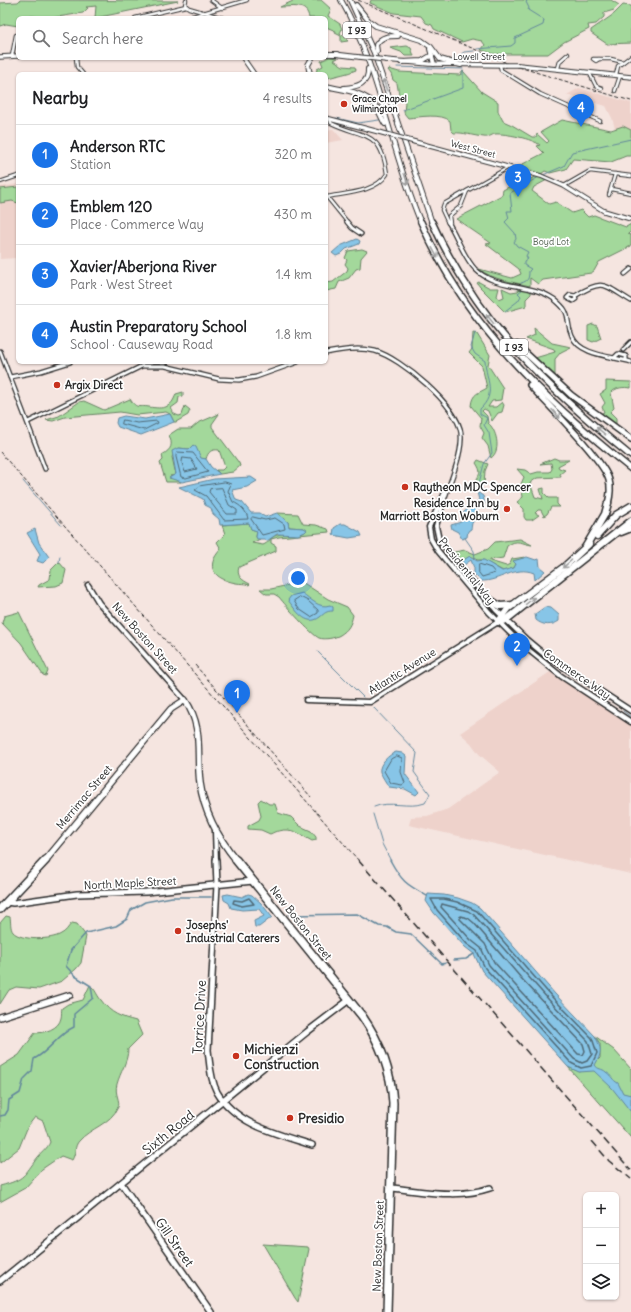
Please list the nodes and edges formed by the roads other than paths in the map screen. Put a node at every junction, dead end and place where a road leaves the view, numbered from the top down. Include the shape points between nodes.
1 (186, 0) edge
2 (211, 0) edge
3 (247, 0) edge
4 (341, 0) edge
5 (350, 0) edge
6 (186, 6) junction
7 (222, 8) junction
8 (210, 12) junction
9 (144, 16) edge
10 (194, 16) edge
11 (219, 16) edge
12 (16, 35) dead end
13 (328, 53) edge
14 (338, 54) joint
15 (433, 54) junction
16 (568, 54) dead end
17 (12, 56) junction
18 (16, 56) edge
19 (631, 56) edge
20 (0, 57) edge
21 (376, 58) junction
22 (599, 59) dead end
23 (76, 60) edge
24 (244, 60) edge
25 (306, 60) edge
26 (311, 60) edge
27 (368, 61) junction
28 (401, 62) junction
29 (622, 62) junction
30 (434, 64) junction
31 (461, 65) junction
32 (500, 65) junction
33 (558, 68) junction
34 (81, 72) edge
35 (253, 72) edge
36 (305, 72) edge
37 (310, 72) edge
38 (589, 72) junction
39 (618, 75) junction
40 (631, 77) edge
41 (328, 86) edge
42 (328, 87) edge
43 (602, 88) dead end
44 (615, 91) dead end
45 (329, 120) edge
46 (600, 121) dead end
47 (391, 132) junction
48 (503, 165) junction
49 (509, 167) junction
50 (615, 174) junction
51 (494, 176) junction
52 (631, 176) edge
53 (16, 177) edge
54 (0, 182) edge
55 (564, 186) junction
56 (611, 189) junction
57 (468, 191) junction
58 (631, 193) edge
59 (609, 195) dead end
60 (328, 197) edge
61 (328, 198) edge
62 (631, 219) edge
63 (451, 225) junction
64 (361, 234) dead end
65 (631, 269) edge
66 (624, 274) dead end
67 (575, 296) dead end
68 (631, 301) edge
69 (500, 331) junction
70 (631, 342) edge
71 (623, 350) dead end
72 (0, 351) edge
73 (328, 353) edge
74 (514, 362) junction
75 (631, 362) edge
76 (64, 364) edge
77 (292, 364) edge
78 (10, 377) junction
79 (28, 422) junction
80 (631, 439) edge
81 (631, 456) edge
82 (45, 469) dead end
83 (631, 469) edge
84 (448, 484) junction
85 (631, 506) edge
86 (631, 521) edge
87 (631, 528) edge
88 (606, 542) junction
89 (586, 546) junction
90 (88, 585) dead end
91 (474, 594) junction
92 (482, 594) junction
93 (517, 603) junction
94 (504, 618) junction
95 (498, 622) junction
96 (588, 683) junction
97 (582, 690) junction
98 (185, 700) junction
99 (306, 700) dead end
100 (631, 711) edge
101 (631, 722) edge
102 (215, 831) junction
103 (253, 881) junction
104 (218, 885) junction
105 (7, 902) junction
106 (0, 909) edge
107 (70, 995) dead end
108 (349, 1000) junction
109 (0, 1017) edge
110 (222, 1101) junction
111 (312, 1145) dead end
112 (121, 1183) junction
113 (391, 1188) junction
114 (490, 1188) dead end
115 (0, 1281) edge
116 (211, 1312) edge
117 (387, 1312) edge

1 - 6 street
2 - 7 street
3 - 7 street
4 - 27 highway, I 93 via 359,35
5 - 15 highway via 376,26 421,40 430,46
5 - 21 highway, I 93 via 368,34
6 - 8 street
6 - 9 street
7 - 8 street
8 - 10 street
8 - 11 street
12 - 17 street
13 - 14 highway
14 - 28 main road, Lowell Street, bridge
15 - 21 highway via 419,41 392,36 377,42
15 - 28 highway via 422,61
15 - 30 highway
15 - 31 highway via 442,60
16 - 33 street via 561,59
17 - 18 main road
17 - 20 main road
19 - 29 street
69 -> 21 highway, I 93 via 460,275 436,230
22 - 29 street
23 - 34 street via 77,67
24 - 35 main road
25 - 36 highway
26 - 37 highway via 308,65
27 - 41 highway via 368,77 362,85 347,88
27 - 47 highway, I 93
28 - 30 main road, Lowell Street
29 - 39 street via 617,68
30 - 31 main road, Lowell Street
31 - 32 main road, Lowell Street
32 - 33 main road, Lowell Street, bridge
32 - 46 street via 506,74 540,94
33 - 38 main road, Lowell Street
38 - 39 main road, Lowell Street
38 - 43 street via 596,86
39 - 40 main road, Lowell Street
39 - 44 street
42 - 47 highway via 357,94 371,101
45 - 48 main road, West Street, bridge
45 - 60 street via 376,140 387,174 383,181 375,185
47 -> 74 highway, I 93 via 418,215 436,254 468,306
48 - 49 main road, West Street
48 - 51 street
49 - 51 street
49 - 55 main road, West Street
50 - 52 street
50 - 55 street via 588,171
50 - 56 street
51 - 57 street
53 - 54 street
55 - 62 main road, West Street via 604,211
56 - 58 street
56 - 59 street
57 - 63 street via 461,206 449,216
57 - 63 street via 442,205 444,216
61 - 64 street via 352,228
63 - 75 street via 473,266 480,273 496,281 533,288 548,295 565,310 570,335 577,344 592,352 614,358 618,354 623,354 626,360
65 - 66 street
67 - 68 street via 591,286 600,285 607,286
69 - 80 highway via 565,390
81 -> 69 highway, I 93 via 559,394
70 - 71 street
72 - 78 street
73 - 84 street, Presidential Way via 362,350 395,359 409,368 448,407 458,421 461,438
74 - 83 highway, I 93 via 563,412
74 -> 89 highway via 525,380 600,464 608,477 608,507 602,522
76 - 78 street
77 - 79 street via 251,378 234,380 166,366 140,367
78 - 79 street
79 - 82 street
84 - 91 street, Presidential Way via 430,524 430,536 438,551
84 - 92 street, Presidential Way via 437,534 445,549
85 - 89 highway
86 - 88 highway
87 - 88 highway
94 -> 88 highway
89 -> 93 highway via 564,567
90 - 98 street, New Boston Street via 99,603
91 - 92 street
91 - 95 street, Presidential Way
92 - 93 highway via 502,606
92 - 94 street, Presidential Way
93 - 94 highway
94 - 95 highway
94 - 96 street, Commerce Way via 542,652
95 - 97 street, Commerce Way via 541,661
95 - 99 street, Atlantic Avenue via 372,701 358,704
96 - 97 street
96 - 100 street, Commerce Way
97 - 101 street, Commerce Way
98 - 102 main road, New Boston Street via 197,724 201,790
98 - 105 main road, Merrimac Street via 175,705 166,715
102 - 103 main road, New Boston Street
102 - 104 street, Torrice Drive
103 - 104 street, North Maple Street
103 - 108 main road, New Boston Street
104 - 105 street, North Maple Street
104 - 110 street, Torrice Drive via 208,1050 211,1080
105 - 106 main road, Merrimac Street
107 - 109 street
108 - 110 street, Sixth Road
108 - 113 main road, New Boston Street via 378,1040 390,1070 393,1103
110 - 111 street, Torrice Drive via 236,1114 255,1125
110 - 112 street, Sixth Road
112 - 115 street, Sixth Road
112 - 116 street, Gill Street
113 - 114 street via 467,1194
113 - 117 main road, New Boston Street

